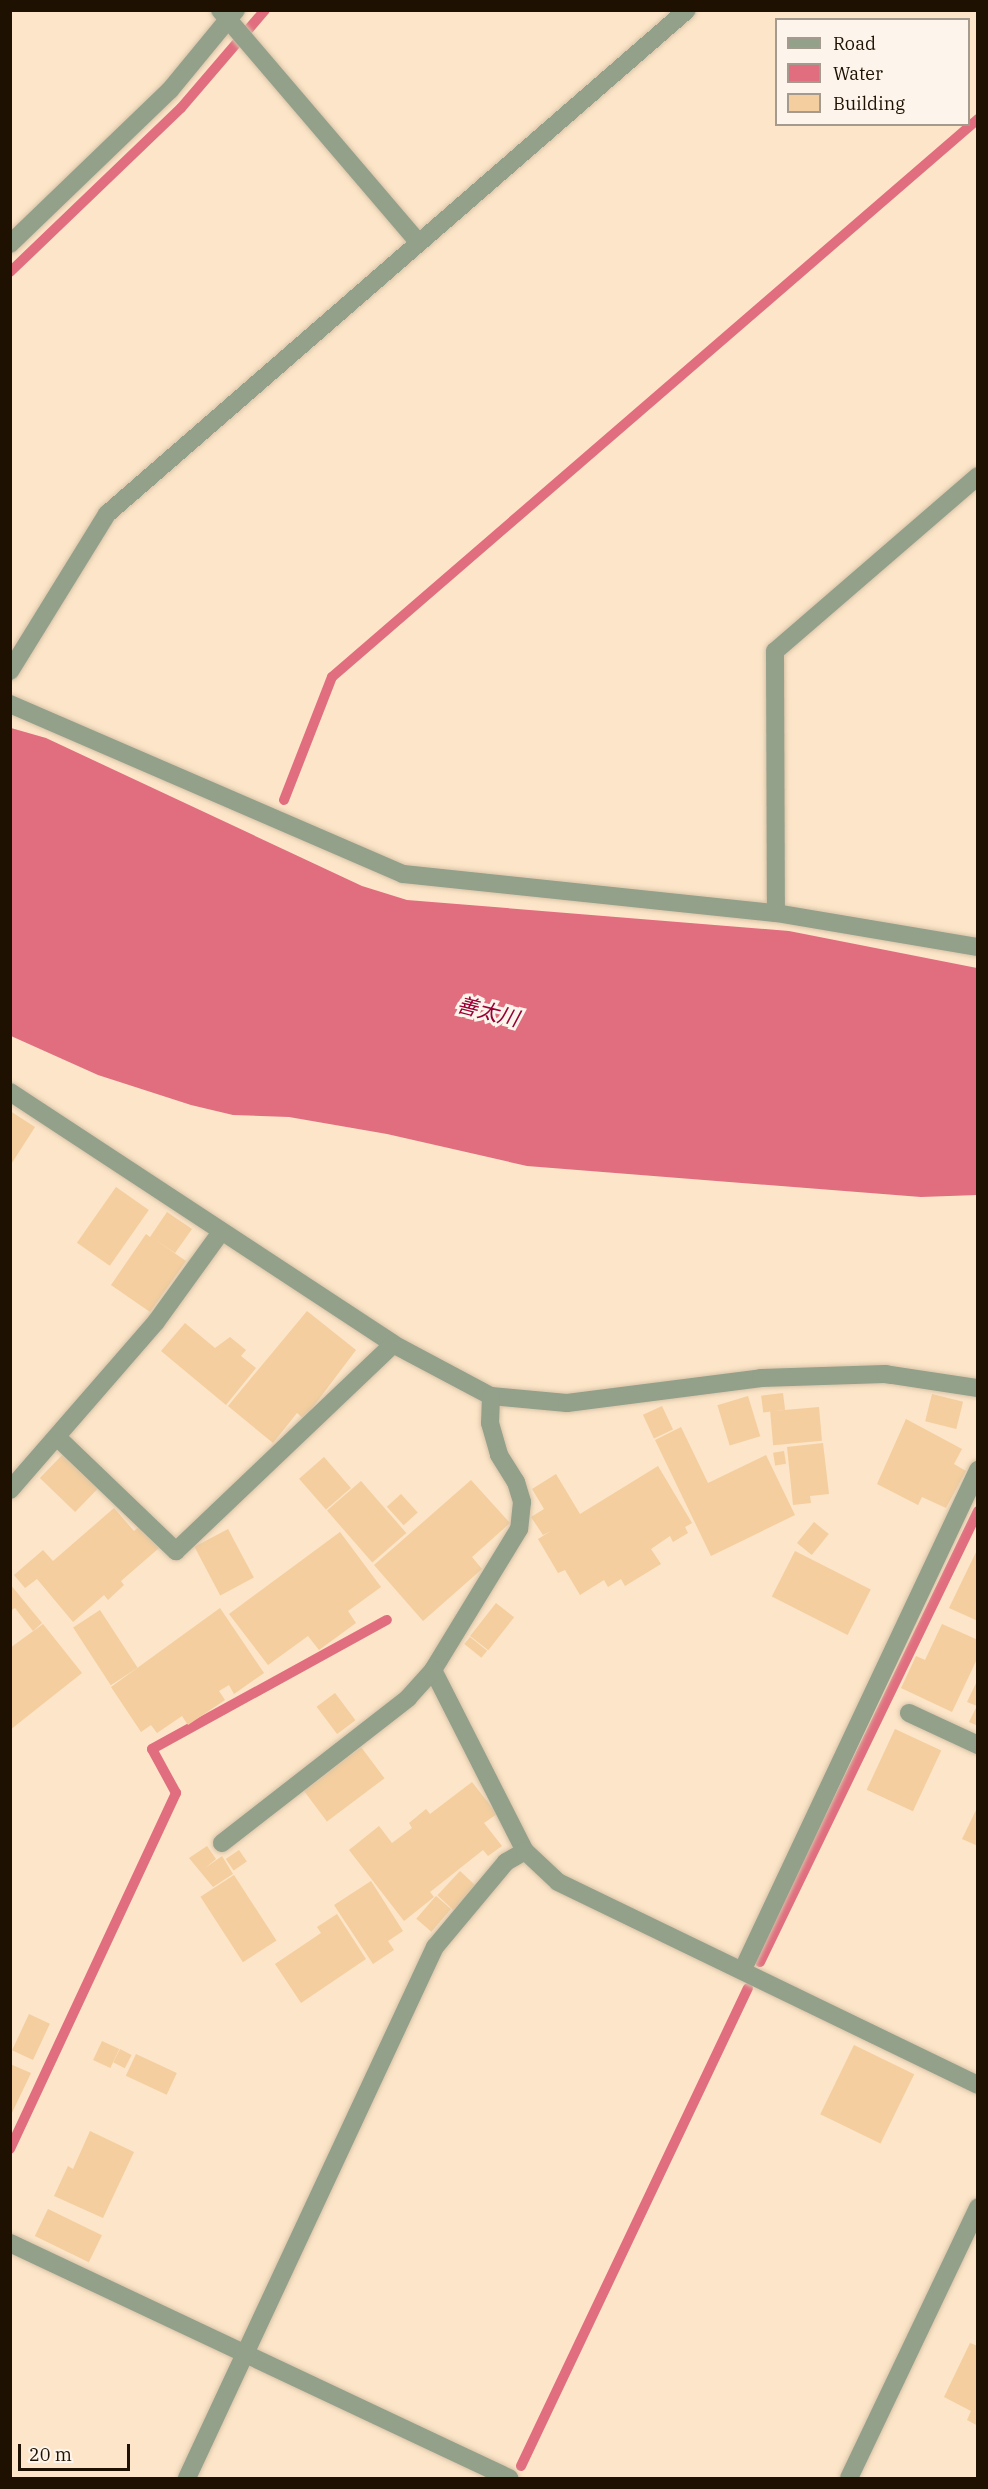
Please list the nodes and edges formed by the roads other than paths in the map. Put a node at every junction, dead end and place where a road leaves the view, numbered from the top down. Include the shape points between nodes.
1 (687, 10) edge
2 (229, 16) edge
3 (419, 243) junction
4 (10, 244) edge
5 (978, 476) edge
6 (10, 670) edge
7 (10, 704) edge
8 (776, 913) junction
9 (978, 947) edge
10 (10, 1092) edge
11 (221, 1232) junction
12 (393, 1344) junction
13 (978, 1388) edge
14 (491, 1396) junction
15 (57, 1437) junction
16 (978, 1470) edge
17 (10, 1490) edge
18 (432, 1670) junction
19 (909, 1713) dead end
20 (978, 1745) edge
21 (222, 1843) dead end
22 (525, 1851) junction
23 (743, 1969) junction
24 (978, 2085) edge
25 (978, 2207) edge
26 (10, 2243) edge
27 (246, 2354) junction
28 (187, 2478) edge
29 (509, 2478) edge
30 (849, 2478) edge

1 - 3 street
2 - 3 street via 250,46
2 - 4 street via 170,90
3 - 6 street via 107,514
5 - 8 street via 775,651
7 - 8 street via 403,874
8 - 9 street
10 - 11 street
11 - 12 street
11 - 15 street via 156,1322
12 - 14 street
12 - 15 street via 176,1551
13 - 14 street via 885,1374 761,1378 567,1403
14 - 18 street via 490,1423 499,1455 516,1482 522,1502 519,1528
15 - 17 street
16 - 23 street
18 - 21 street via 408,1698
18 - 22 street
19 - 20 street
22 - 23 street via 558,1882
22 - 27 street via 506,1862 435,1947
23 - 24 street
25 - 30 street
26 - 27 street
27 - 28 street
27 - 29 street

